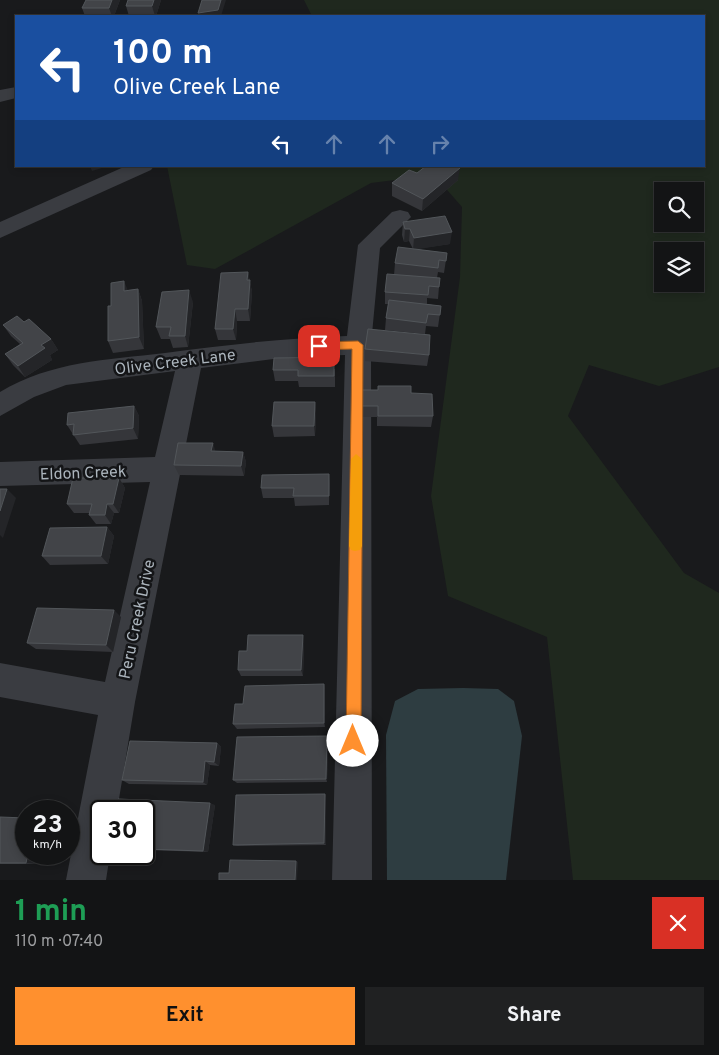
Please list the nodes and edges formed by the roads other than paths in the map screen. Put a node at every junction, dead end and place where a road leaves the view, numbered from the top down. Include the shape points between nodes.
1 (15, 93) edge
2 (0, 96) edge
3 (142, 167) edge
4 (400, 217) dead end
5 (0, 231) edge
6 (358, 345) junction
7 (190, 359) junction
8 (0, 405) edge
9 (167, 469) junction
10 (0, 474) edge
11 (0, 680) edge
12 (118, 702) junction
13 (86, 880) edge
14 (352, 880) edge

1 - 2 street
3 - 5 street
4 - 6 street via 369,245
6 - 7 street, Olive Creek Lane via 280,348
6 - 14 street
7 - 8 street, Olive Creek Lane via 64,375 25,390
7 - 9 street, Peru Creek Drive
9 - 10 street, Eldon Creek
9 - 12 street, Peru Creek Drive
11 - 12 street
12 - 13 street, Peru Creek Drive

